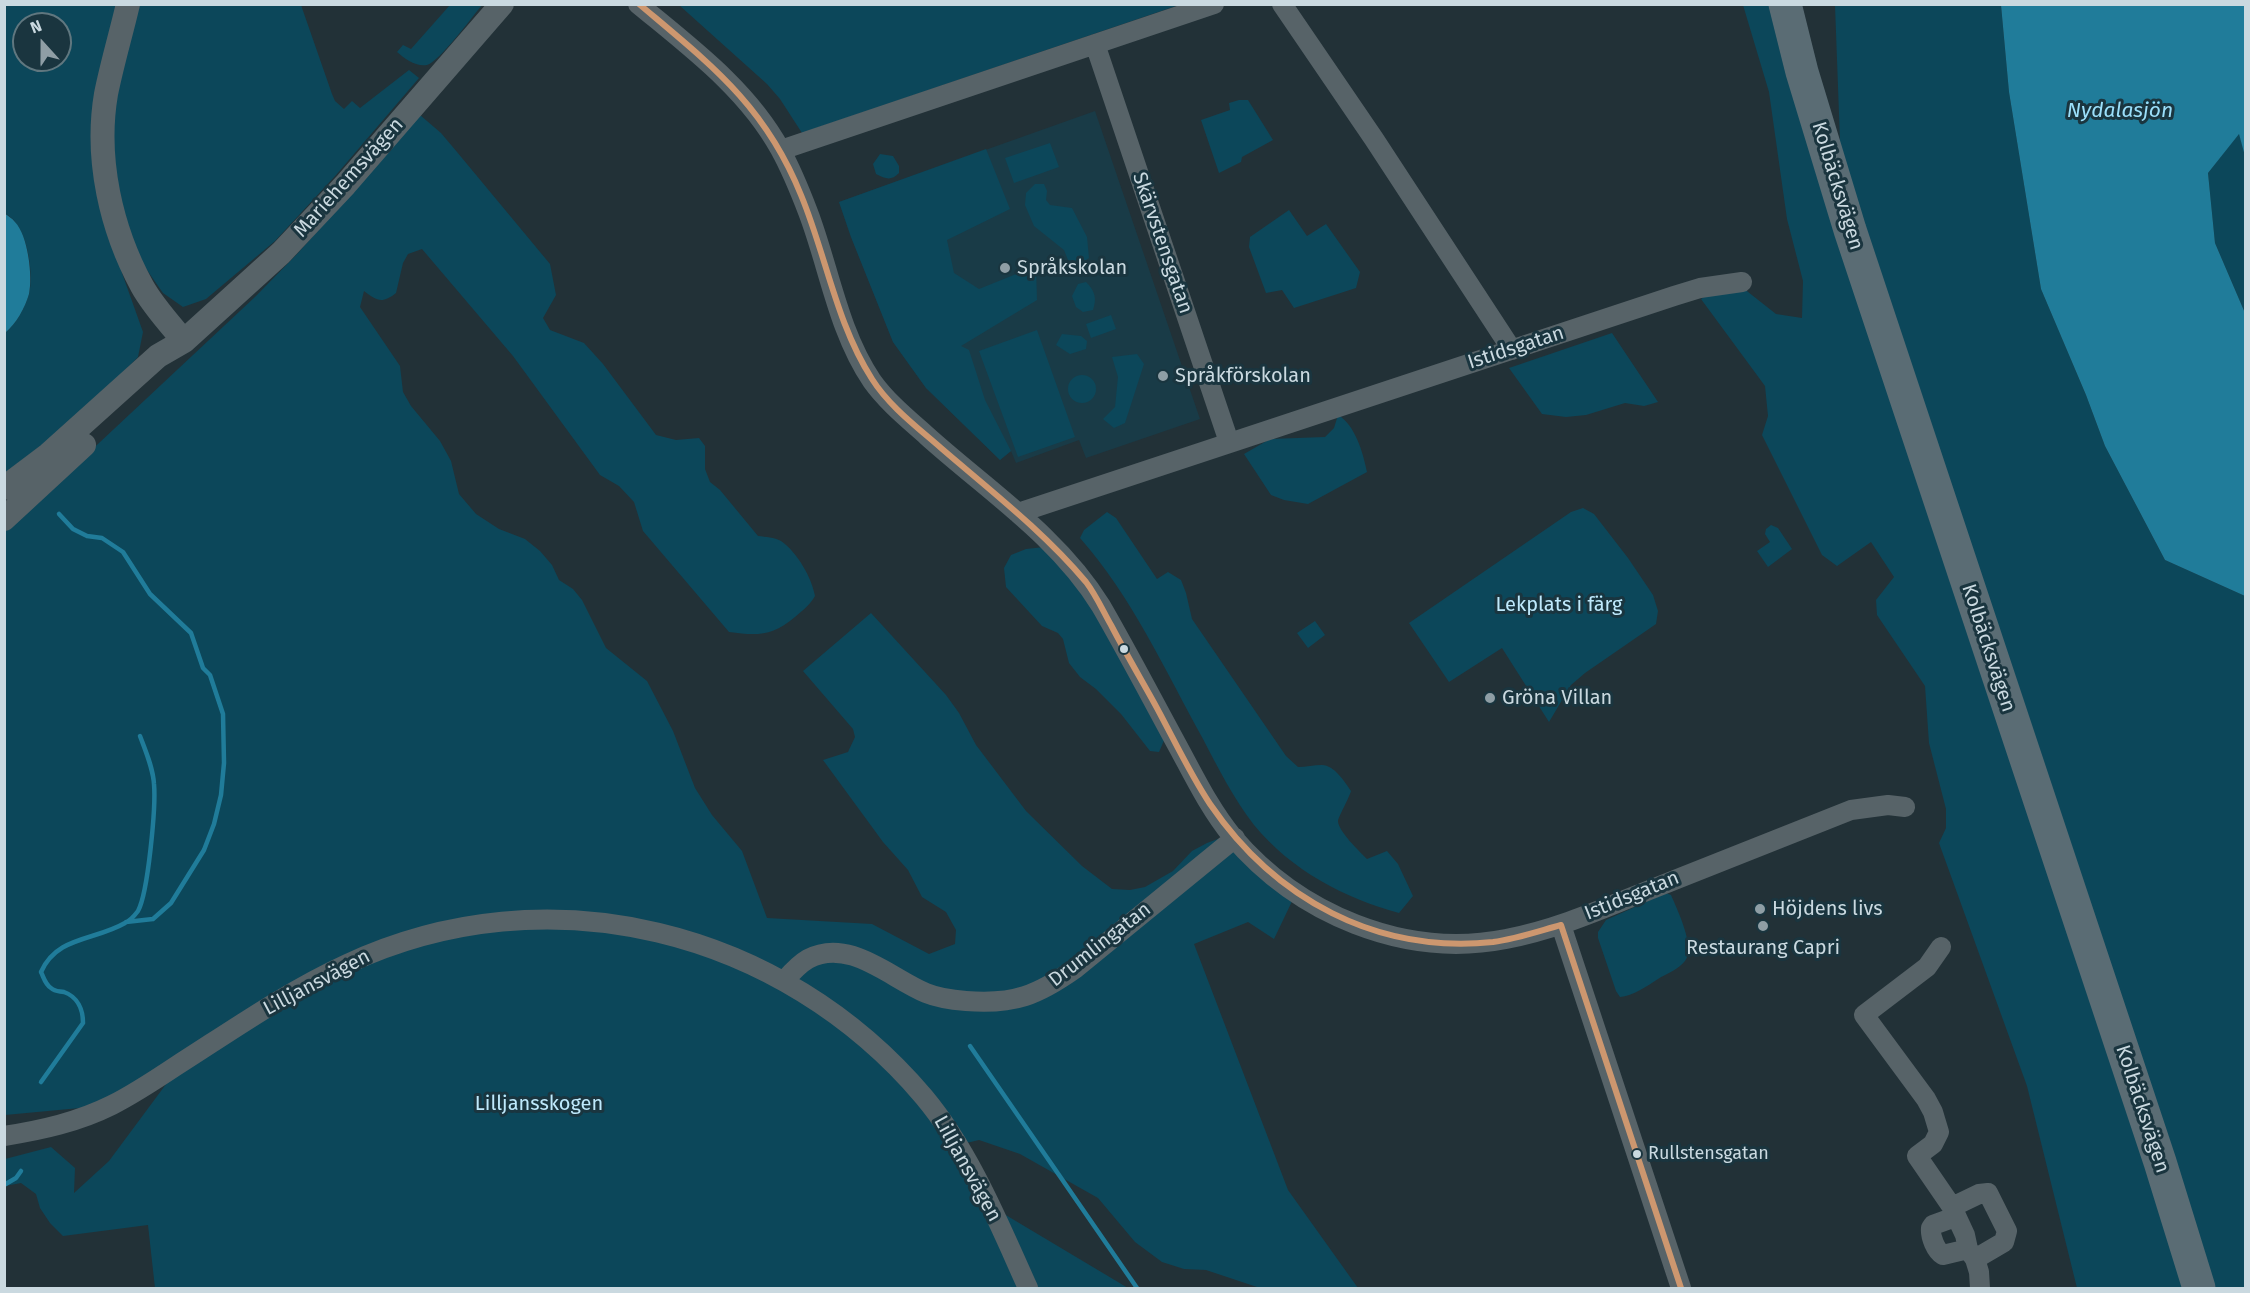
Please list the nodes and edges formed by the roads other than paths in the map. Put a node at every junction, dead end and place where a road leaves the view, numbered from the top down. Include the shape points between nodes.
1 (128, 4) edge
2 (502, 4) edge
3 (638, 4) edge
4 (1214, 4) edge
5 (1282, 4) edge
6 (1785, 4) edge
7 (1805, 4) edge
8 (1095, 44) junction
9 (781, 150) junction
10 (1742, 282) dead end
11 (184, 341) junction
12 (1512, 350) junction
13 (1229, 442) junction
14 (4, 488) edge
15 (1018, 513) junction
16 (4, 519) edge
17 (1905, 807) dead end
18 (1234, 838) junction
19 (1561, 924) junction
20 (1941, 947) dead end
21 (784, 981) junction
22 (4, 1136) edge
23 (1954, 1212) junction
24 (1971, 1254) junction
25 (1028, 1288) edge
26 (1681, 1288) edge
27 (1980, 1288) edge
28 (2199, 1288) edge
29 (2219, 1288) edge

1 - 11 street via 104,112 108,191 118,234 143,286
2 - 11 street, Mariehemsvägen via 289,245
3 - 9 street, Istidsgatan via 728,81 761,119
4 - 8 street
5 - 12 street
6 - 28 highway, Kolbäcksvägen via 1850,230
7 - 29 highway, Kolbäcksvägen via 1851,166 2175,1143
8 - 9 street
8 - 13 street, Skärvstensgatan
9 - 15 street, Istidsgatan via 808,212 844,323 873,381 906,418
10 - 12 street, Istidsgatan via 1691,291
11 - 14 street, Mariehemsvägen via 158,356 57,447
11 - 16 street, Mariehemsvägen via 150,385
12 - 13 street, Istidsgatan
13 - 15 street, Istidsgatan
15 - 18 street, Istidsgatan via 1089,586 1209,802
17 - 19 street, Istidsgatan via 1851,810
18 - 19 street, Istidsgatan via 1296,893 1329,914 1360,927 1424,942 1453,944 1507,939
18 - 21 street, Drumlingatan via 1076,968 1023,998 990,1003 927,994 848,954 808,959
19 - 26 street
20 - 23 street via 1927,967 1864,1015 1934,1112 1937,1138 1917,1156
21 - 22 street, Lilljansvägen via 711,948 607,923 541,920 446,931 378,951 332,972 112,1105 57,1126
21 - 25 street, Lilljansvägen via 864,1036 925,1098 979,1183
23 - 24 street
23 - 24 street via 1930,1228 1932,1238 1940,1254
23 - 24 street via 1979,1194 1988,1193 2007,1231 2004,1242
24 - 27 street via 1979,1272

